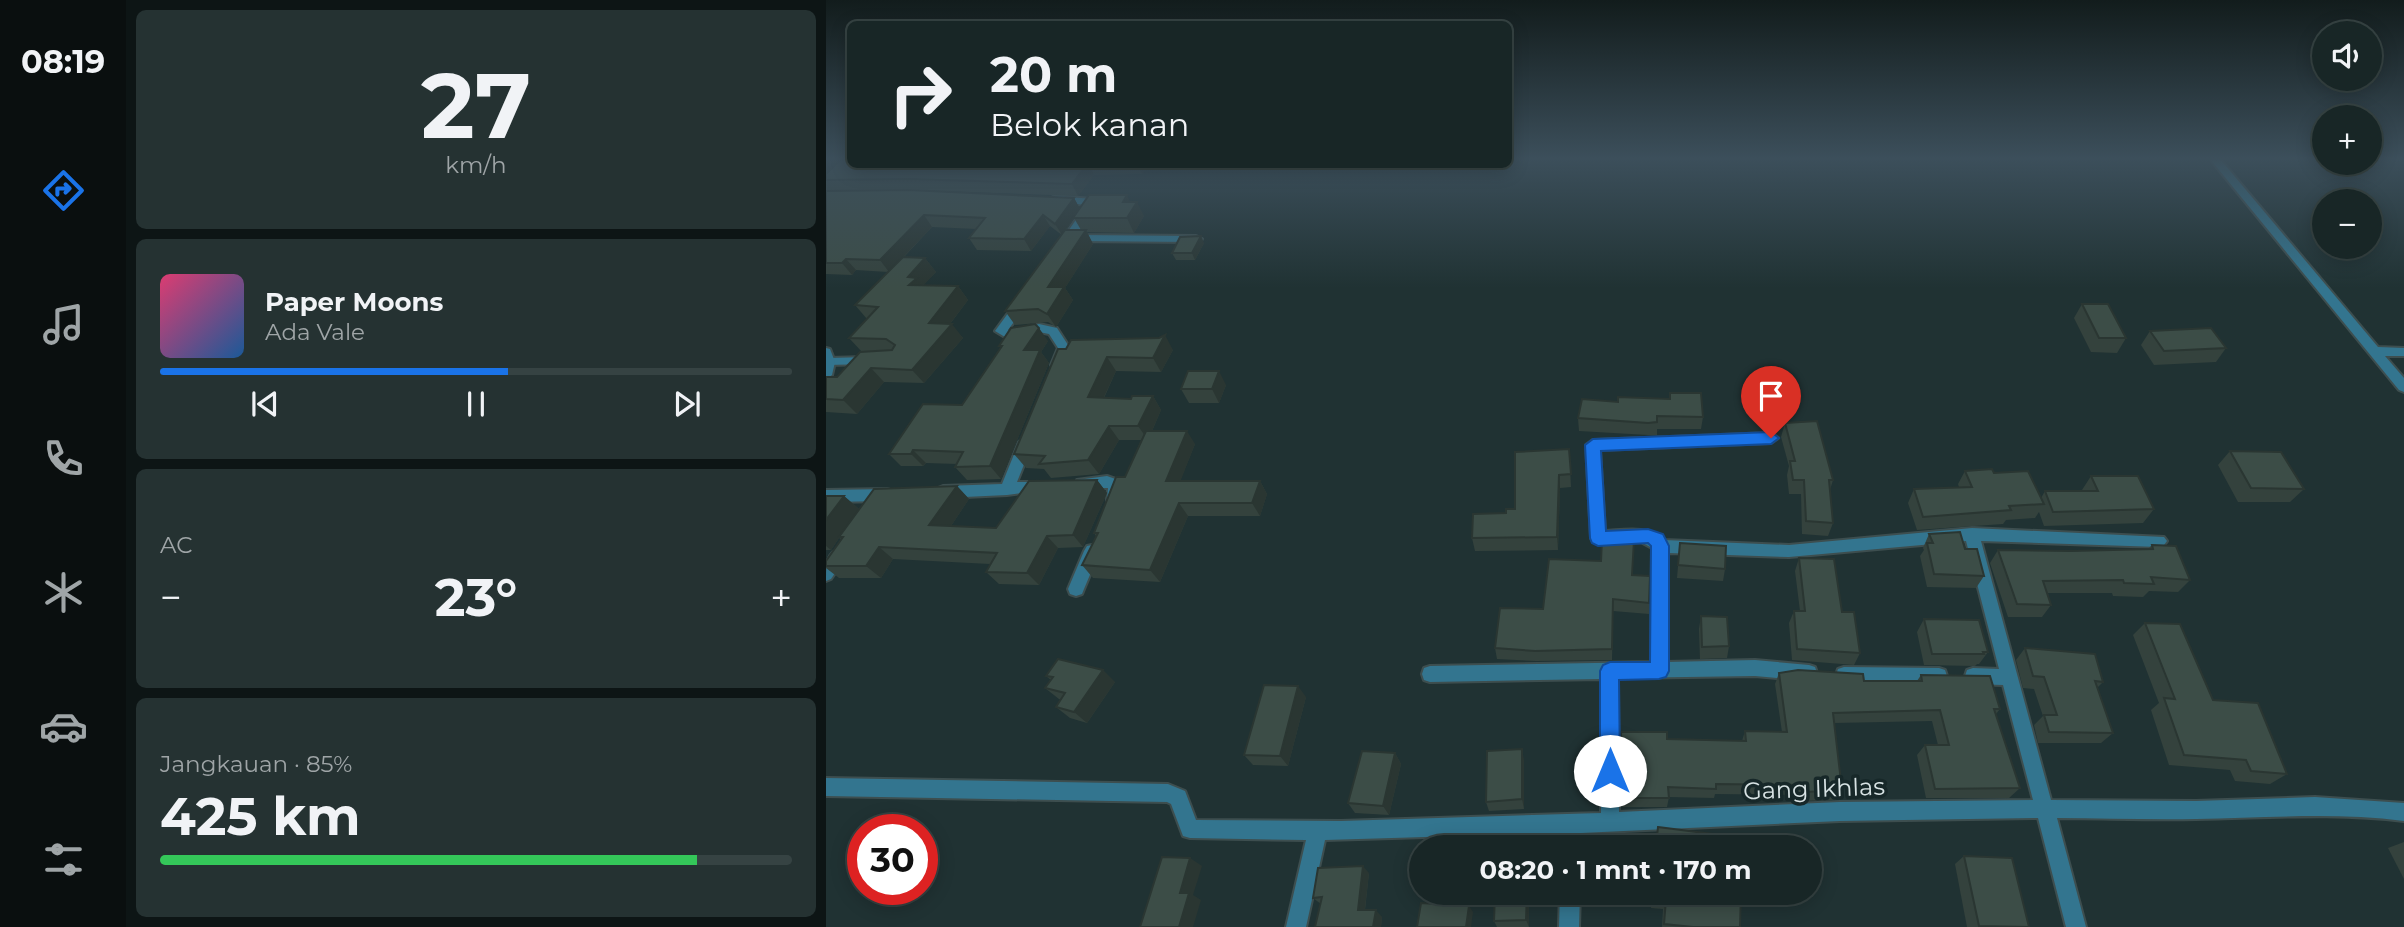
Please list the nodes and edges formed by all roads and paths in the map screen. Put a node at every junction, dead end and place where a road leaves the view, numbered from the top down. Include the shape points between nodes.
1 (1093, 202) edge
2 (2251, 202) edge
3 (1069, 238) junction
4 (1196, 239) edge
5 (1054, 261) edge
6 (1032, 289) edge
7 (2375, 351) junction
8 (2404, 352) edge
9 (884, 360) edge
10 (827, 363) edge
11 (1054, 374) edge
12 (2404, 387) edge
13 (1033, 425) edge
14 (1771, 438) dead end
15 (1007, 489) junction
16 (931, 492) edge
17 (905, 494) edge
18 (826, 496) edge
19 (1107, 517) edge
20 (1972, 534) junction
21 (849, 540) edge
22 (1096, 541) edge
23 (2160, 541) dead end
24 (1660, 546) junction
25 (826, 574) edge
26 (1076, 589) dead end
27 (1610, 671) junction
28 (1659, 671) junction
29 (1430, 674) dead end
30 (2010, 677) junction
31 (826, 787) edge
32 (2042, 807) junction
33 (2404, 812) edge
34 (1610, 821) junction
35 (1572, 824) junction
36 (1318, 831) junction
37 (1572, 835) edge
38 (1570, 905) edge
39 (1296, 927) edge
40 (1569, 927) edge
41 (2076, 927) edge

1 - 3 street
2 - 7 street
3 - 4 street
3 - 5 street
6 - 11 street via 1001,331 1010,336 1048,329 1070,348
7 - 8 street
7 - 12 street
9 - 10 lane
13 - 15 street
14 - 24 street via 1593,445 1598,538 1648,536
15 - 16 street
15 - 19 street via 1107,482 1116,485 1117,493
17 - 18 street via 876,500
20 - 23 street
20 - 24 street via 1789,551
20 - 30 street
21 - 25 street
22 - 26 street
24 - 28 street
27 - 28 street
27 - 29 street
27 - 34 street
28 - 30 street via 1755,668 1840,675
30 - 32 street
31 - 36 street, Gang Ikhlas via 1168,793 1178,798 1190,829
32 - 33 street, Gang Ikhlas via 2334,806
32 - 34 street, Gang Ikhlas
32 - 41 street
34 - 35 street, Gang Ikhlas
35 - 36 street, Gang Ikhlas
35 - 37 street
36 - 39 street
38 - 40 street

